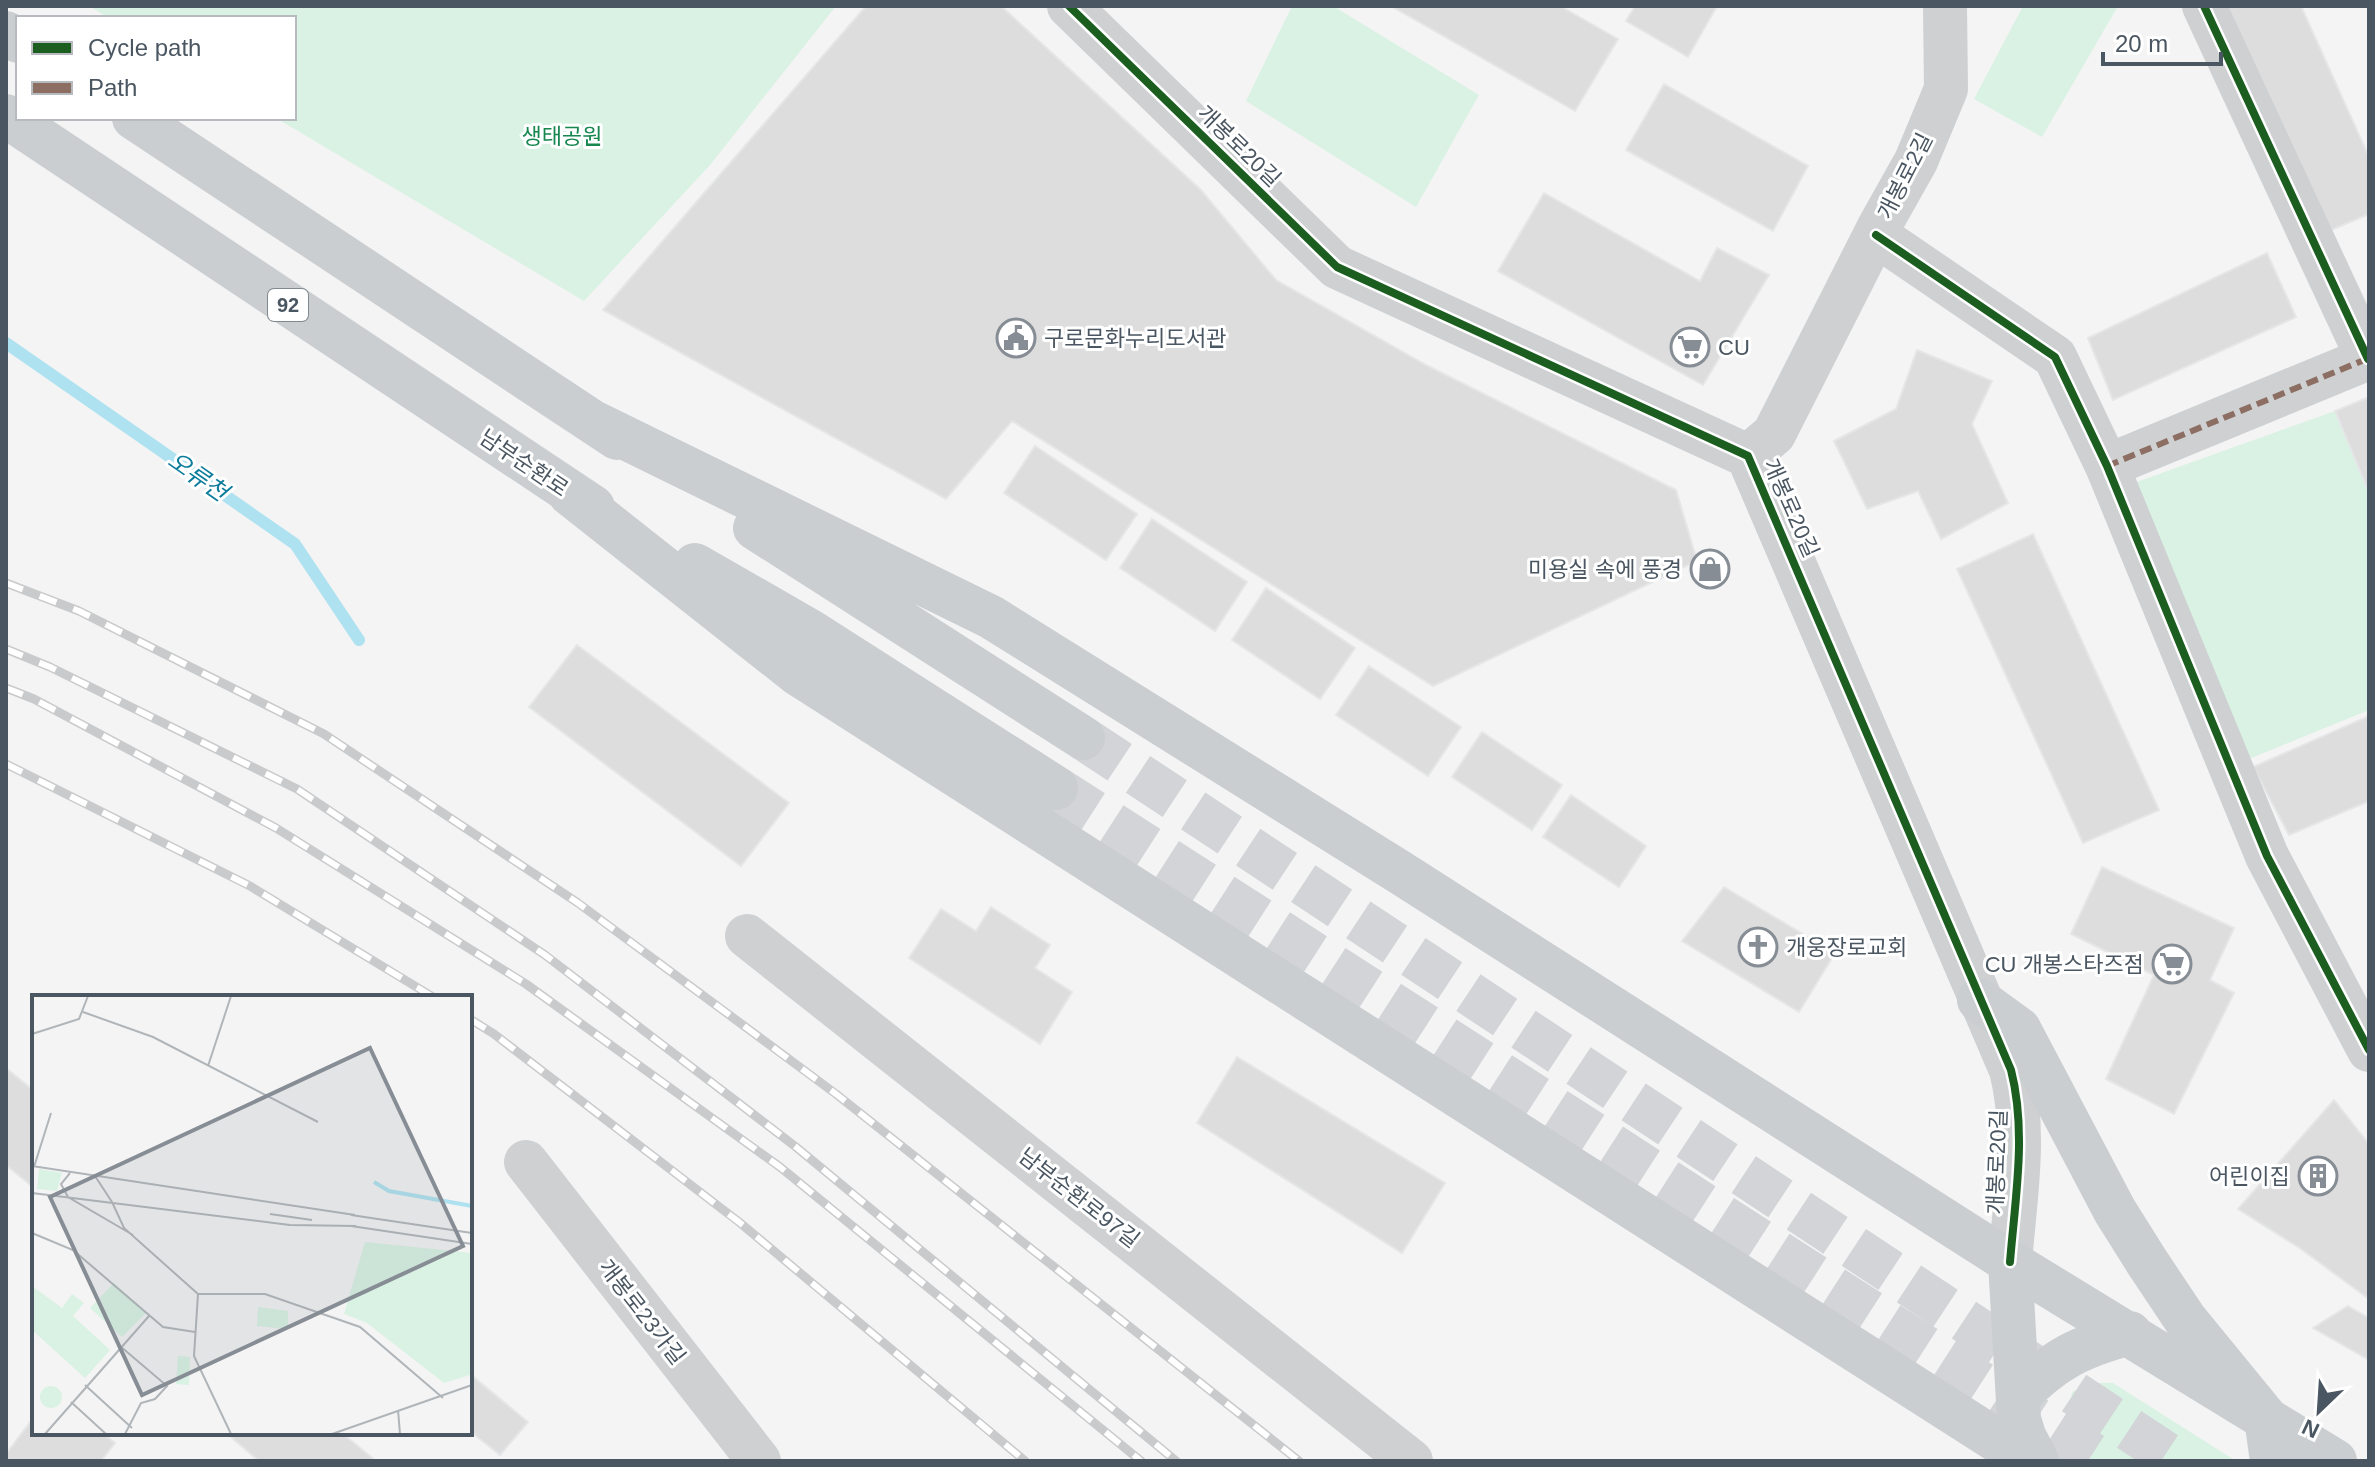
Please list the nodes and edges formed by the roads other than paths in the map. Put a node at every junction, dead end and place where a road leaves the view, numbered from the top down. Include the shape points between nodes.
1 (1069, 6) edge
2 (1945, 6) edge
3 (2204, 6) edge
4 (6, 116) edge
5 (137, 120) edge
6 (1876, 235) junction
7 (2368, 359) edge
8 (593, 422) junction
9 (1748, 456) junction
10 (2107, 466) junction
11 (570, 494) junction
12 (1083, 738) tunnel mouth
13 (1056, 788) tunnel mouth
14 (747, 936) dead end
15 (1979, 1000) junction
16 (2369, 1050) edge
17 (526, 1162) dead end
18 (2010, 1262) junction
19 (2130, 1333) junction
20 (2018, 1396) junction
21 (2266, 1418) junction
22 (759, 1461) edge
23 (1411, 1461) edge
24 (2029, 1461) edge
25 (2037, 1461) edge
26 (2272, 1461) edge
27 (2335, 1461) edge

1 - 9 street, 개봉로20길 via 1337,267
2 - 6 street, 개봉로2길 via 1946,89 1916,161
3 - 7 street
4 - 11 main road, 남부순환로 / 92
5 - 8 main road
6 - 9 street, 개봉로2길 via 1774,434
6 - 10 street via 2055,357
7 - 10 street
8 - 12 main road
8 - 18 main road via 991,617
9 - 15 street, 개봉로20길
10 - 16 street via 2267,856
11 - 13 main road, 남부순환로 / 92 via 810,631
11 - 24 main road via 798,674
14 - 23 street, 남부순환로97길
15 - 18 street, 개봉로20길 via 2011,1070 2018,1102
15 - 21 main road via 2019,1029 2147,1262 2185,1319
17 - 22 street, 개봉로23가길
18 - 19 main road
18 - 20 main road
19 - 20 main road via 2076,1350 2044,1370
19 - 21 main road
20 - 25 main road via 2019,1419
21 - 26 main road
21 - 27 main road

